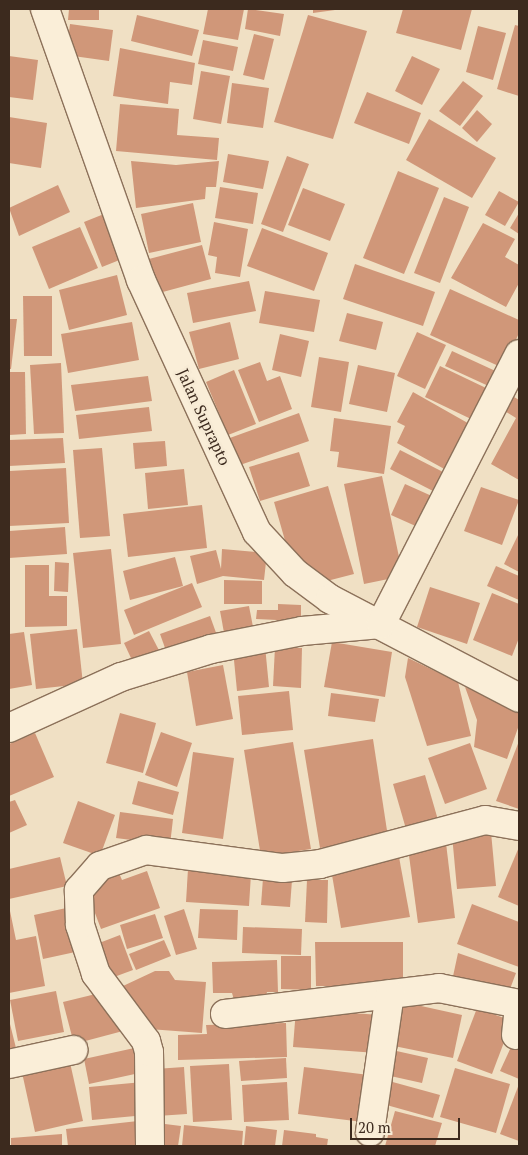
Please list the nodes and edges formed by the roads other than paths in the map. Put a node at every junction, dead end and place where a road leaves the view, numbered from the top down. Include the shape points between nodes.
1 (45, 9) edge
2 (519, 354) edge
3 (380, 624) junction
4 (519, 698) edge
5 (9, 728) edge
6 (519, 826) edge
7 (390, 994) junction
8 (519, 1005) edge
9 (226, 1014) dead end
10 (516, 1035) dead end
11 (73, 1050) dead end
12 (9, 1064) edge
13 (370, 1132) dead end
14 (150, 1146) edge

1 - 3 street, Jalan Suprapto via 141,280 257,532 295,573 322,594
2 - 3 street
3 - 4 street, Jalan Suprapto
3 - 5 street via 302,631 212,649 122,677
6 - 14 street via 484,820 320,864 283,868 146,850 100,866 79,890 80,925 96,974 146,1041 152,1094
7 - 8 street via 439,988
7 - 9 street
7 - 13 street
8 - 10 street
11 - 12 street

